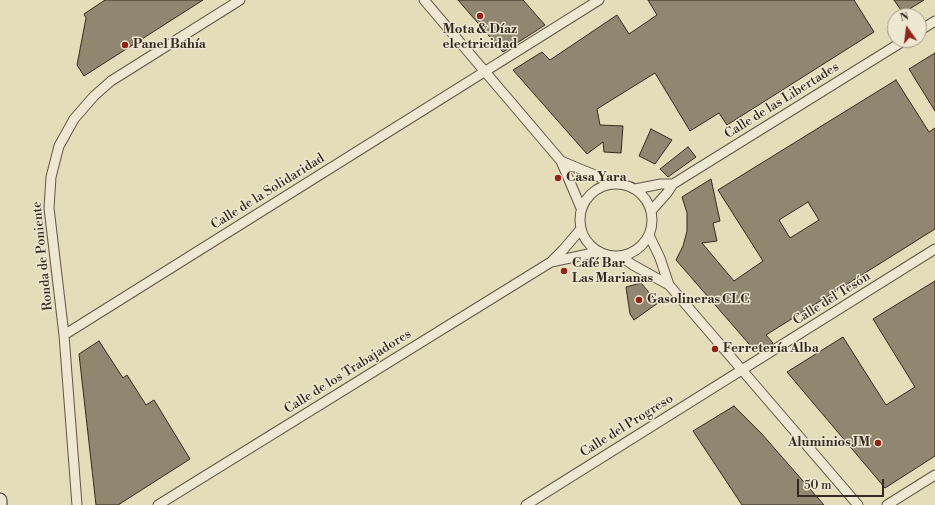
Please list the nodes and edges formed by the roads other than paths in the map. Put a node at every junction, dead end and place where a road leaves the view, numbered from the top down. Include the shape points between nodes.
1 (240, 0) edge
2 (424, 0) edge
3 (599, 0) edge
4 (892, 48) edge
5 (485, 72) junction
6 (562, 161) junction
7 (616, 184) junction
8 (673, 184) junction
9 (634, 189) junction
10 (581, 208) junction
11 (651, 211) junction
12 (580, 230) junction
13 (649, 235) junction
14 (935, 250) edge
15 (598, 252) junction
16 (620, 256) junction
17 (551, 262) junction
18 (669, 286) junction
19 (64, 335) junction
20 (742, 370) junction
21 (935, 475) edge
22 (0, 500) edge
23 (0, 505) edge
24 (77, 505) edge
25 (158, 505) edge
26 (526, 505) edge
27 (858, 505) edge
28 (887, 505) edge

1 - 19 street, Ronda de Poniente via 111,81 74,119 59,146 51,177 49,208
2 - 5 street
3 - 5 street, Calle de la Solidaridad
4 - 8 street, Calle de las Libertades
5 - 6 street
5 - 19 street, Calle de la Solidaridad
6 - 7 street
6 - 10 street
7 - 9 street
7 - 10 street via 594,190
8 - 9 street, Calle de las Libertades
8 - 11 street, Calle de las Libertades
9 - 11 street via 643,196
10 - 12 street
11 - 13 street via 652,225
12 - 15 street via 589,245
12 - 17 street, Calle de los Trabajadores
13 - 16 street via 642,246 632,253
13 - 18 street
14 - 20 street, Calle del Tesón
15 - 16 street
15 - 17 street, Calle de los Trabajadores
16 - 18 street
17 - 25 street, Calle de los Trabajadores
18 - 20 street
19 - 24 street, Ronda de Poniente
20 - 26 street, Calle del Progreso
20 - 27 street
21 - 28 street
22 - 23 main road

